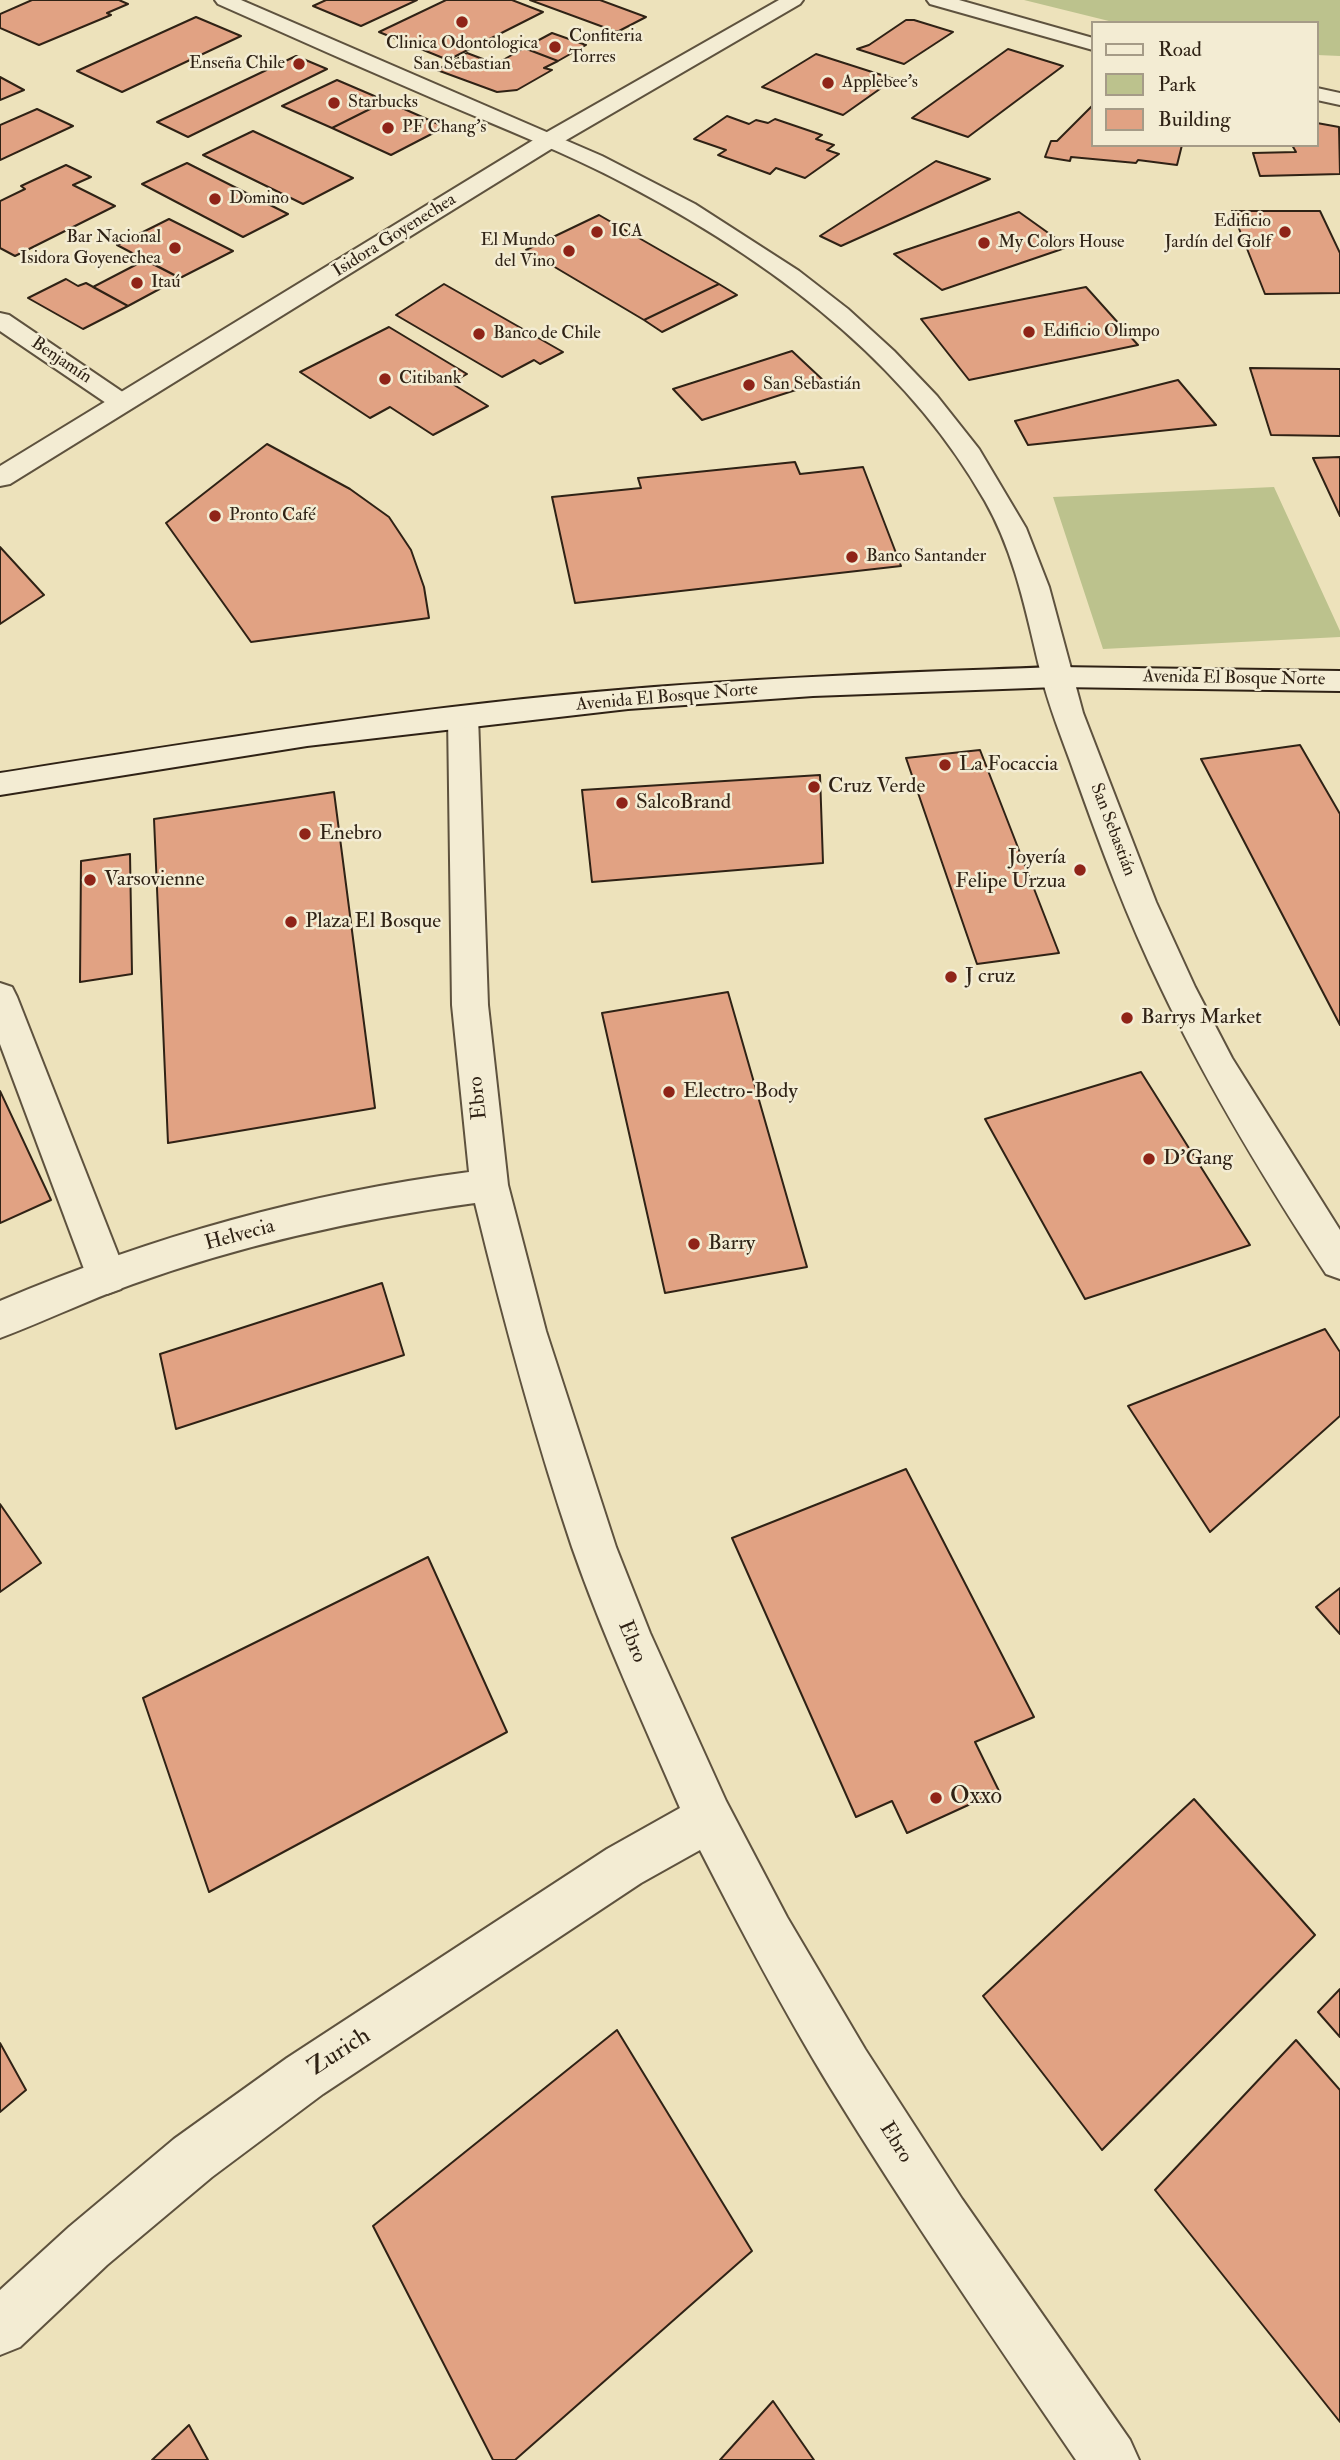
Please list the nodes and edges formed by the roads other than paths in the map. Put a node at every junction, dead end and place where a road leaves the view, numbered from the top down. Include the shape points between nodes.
1 (225, 0) edge
2 (793, 0) edge
3 (937, 0) edge
4 (1092, 44) edge
5 (1319, 94) edge
6 (1340, 99) edge
7 (548, 141) junction
8 (0, 320) edge
9 (121, 402) junction
10 (0, 478) edge
11 (1057, 677) junction
12 (1340, 681) edge
13 (463, 716) junction
14 (0, 784) edge
15 (0, 998) edge
16 (489, 1185) junction
17 (1340, 1262) edge
18 (107, 1277) junction
19 (0, 1320) edge
20 (709, 1818) junction
21 (0, 2327) edge
22 (1110, 2460) edge

1 - 7 street, San Sebastián
2 - 7 street, Isidora Goyenechea
3 - 4 street
5 - 6 street
7 - 9 street, Isidora Goyenechea
7 - 11 street, San Sebastián via 659,193 776,266 826,303 913,387 966,450 1010,524 1043,615
8 - 9 street, Benjamín
9 - 10 street, Isidora Goyenechea
11 - 12 street, Avenida El Bosque Norte
11 - 13 street, Avenida El Bosque Norte via 813,686
11 - 17 street, San Sebastián via 1158,947 1271,1158
13 - 14 street, Avenida El Bosque Norte via 215,748
13 - 16 street, Ebro via 470,1006
15 - 18 street
16 - 18 street, Helvecia via 362,1204 200,1246
16 - 20 street, Ebro via 526,1331 594,1548
18 - 19 street, Helvecia
20 - 21 street, Zurich via 624,1866 305,2076 193,2158
20 - 22 street, Ebro via 847,2067 943,2217

